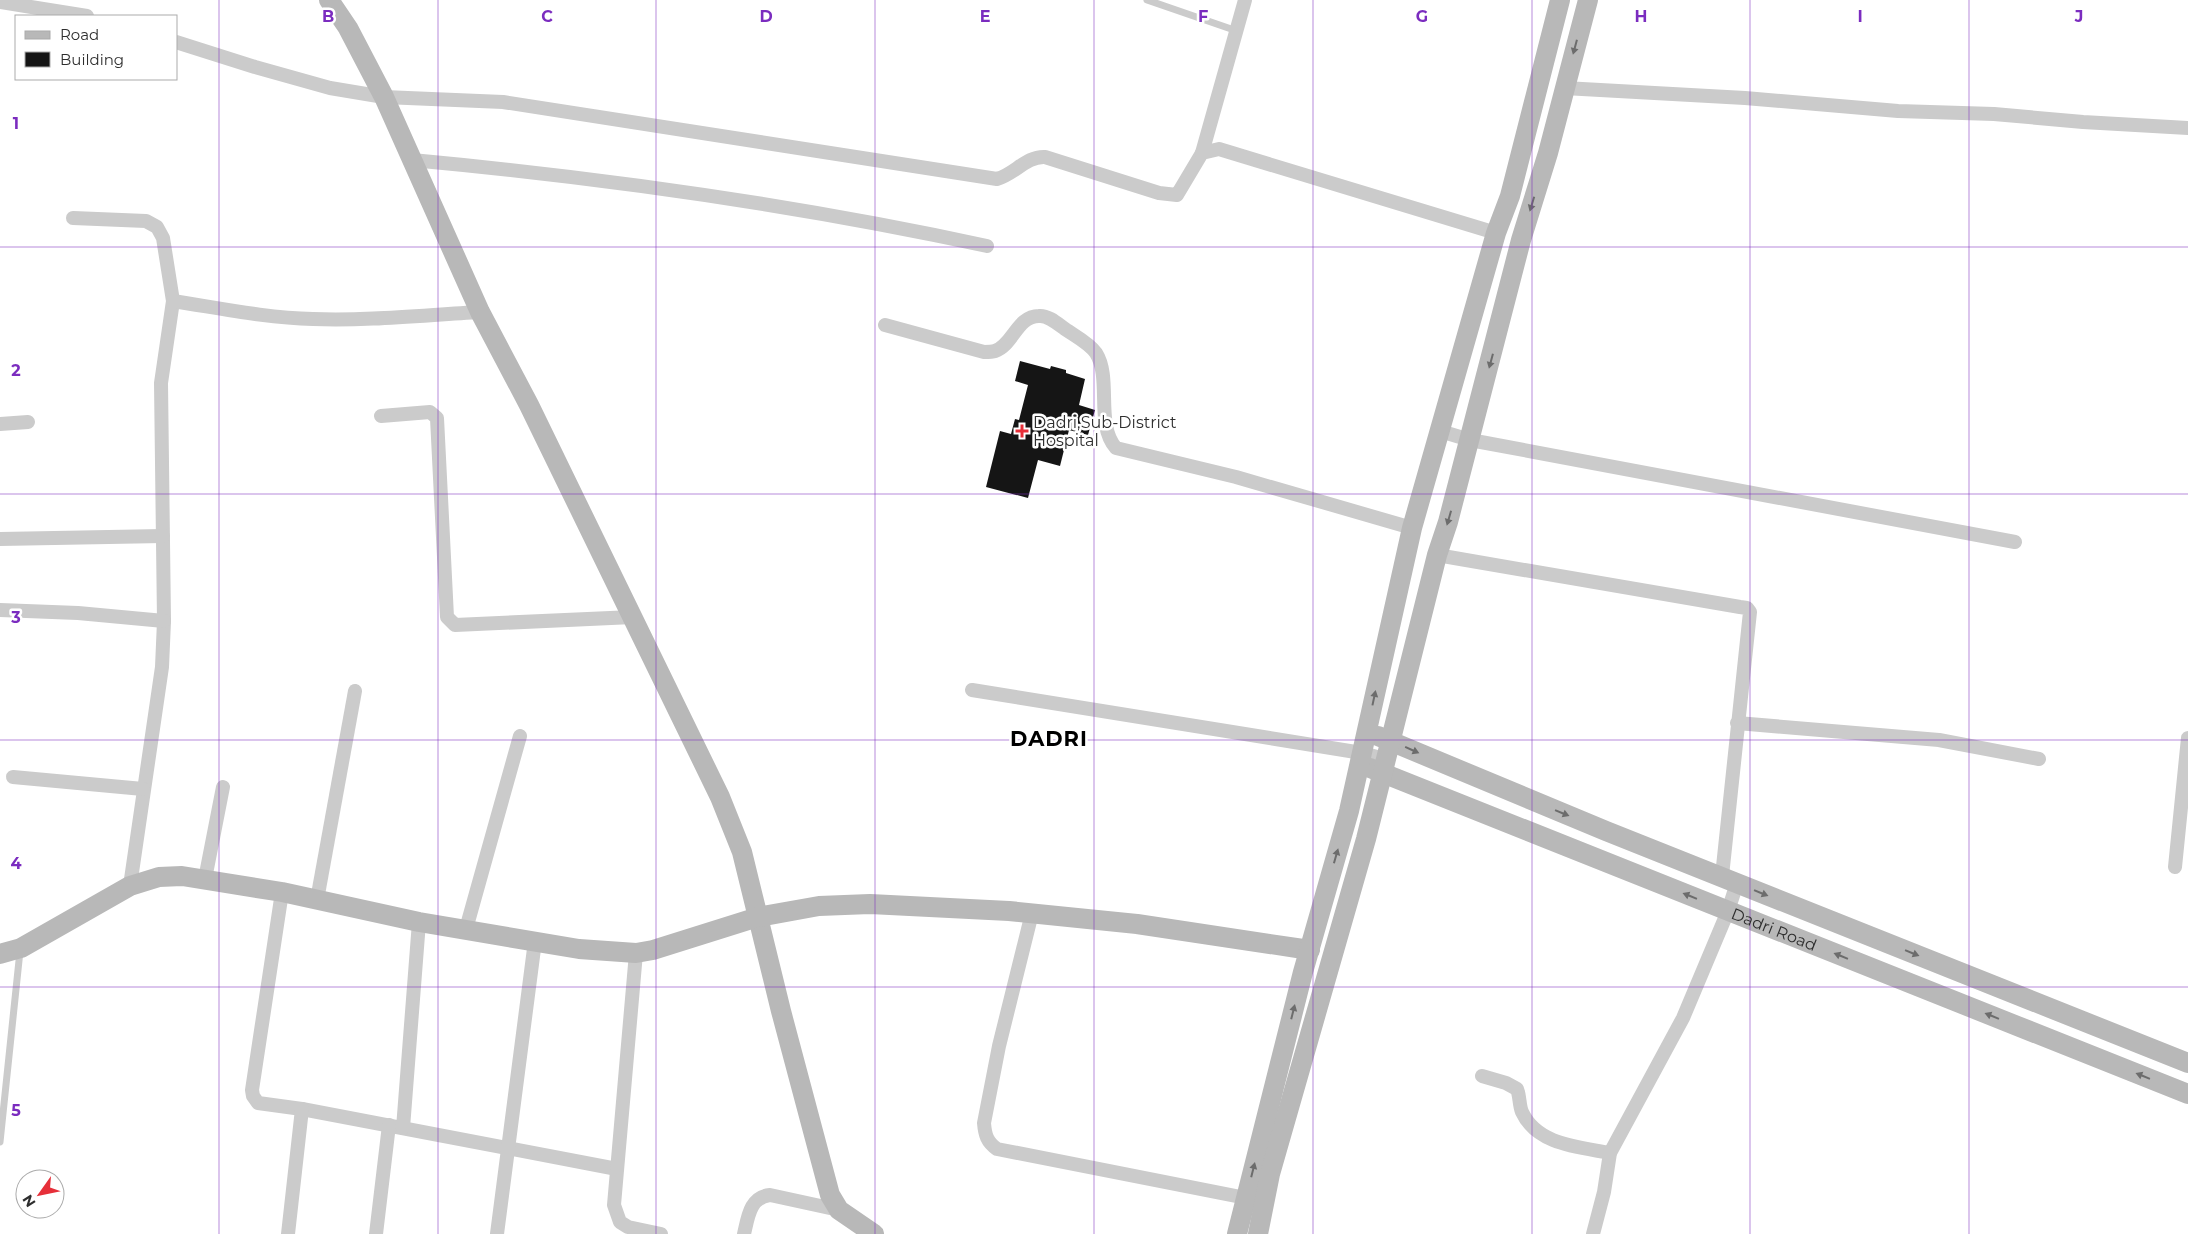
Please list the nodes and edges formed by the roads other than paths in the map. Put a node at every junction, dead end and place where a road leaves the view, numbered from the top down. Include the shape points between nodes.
1 (329, 0) edge
2 (1147, 0) edge
3 (1245, 0) edge
4 (1560, 0) edge
5 (1588, 0) edge
6 (0, 2) edge
7 (80, 15) edge
8 (1237, 31) junction
9 (178, 43) edge
10 (1564, 88) junction
11 (384, 97) junction
12 (2188, 128) edge
13 (1202, 154) junction
14 (412, 160) junction
15 (73, 218) dead end
16 (1496, 233) junction
17 (987, 246) dead end
18 (173, 301) junction
19 (480, 312) junction
20 (885, 325) dead end
21 (381, 416) dead end
22 (28, 422) dead end
23 (0, 424) edge
24 (1440, 431) junction
25 (1470, 440) junction
26 (1412, 528) junction
27 (162, 536) junction
28 (0, 539) edge
29 (2015, 542) dead end
30 (1437, 555) junction
31 (0, 610) edge
32 (632, 617) junction
33 (164, 621) junction
34 (972, 690) dead end
35 (354, 691) dead end
36 (1737, 723) junction
37 (1367, 732) junction
38 (520, 736) dead end
39 (2188, 738) edge
40 (1386, 757) junction
41 (1361, 759) junction
42 (2039, 759) dead end
43 (13, 777) dead end
44 (223, 787) dead end
45 (143, 789) junction
46 (2175, 867) dead end
47 (205, 879) junction
48 (1729, 880) junction
49 (130, 886) junction
50 (282, 892) junction
51 (317, 900) junction
52 (1728, 911) junction
53 (1032, 913) junction
54 (758, 917) junction
55 (419, 922) junction
56 (466, 929) junction
57 (535, 941) junction
58 (21, 948) junction
59 (1310, 950) junction
60 (636, 953) junction
61 (0, 954) edge
62 (2057, 1010) junction
63 (2046, 1038) junction
64 (2188, 1063) edge
65 (1482, 1076) dead end
66 (2188, 1094) edge
67 (302, 1109) junction
68 (396, 1127) junction
69 (0, 1142) edge
70 (507, 1148) junction
71 (1610, 1153) junction
72 (617, 1169) junction
73 (1246, 1198) junction
74 (839, 1210) junction
75 (288, 1234) edge
76 (376, 1234) edge
77 (497, 1234) edge
78 (661, 1234) edge
79 (744, 1234) edge
80 (874, 1234) edge
81 (1236, 1234) edge
82 (1258, 1234) edge
83 (1592, 1234) edge

1 - 11 street via 348,28
2 - 8 lane
3 - 8 street
4 - 16 street via 1510,196
5 -> 10 street
6 - 7 street
8 - 13 street
9 - 11 street via 330,88
10 - 12 street
10 -> 25 street
11 - 13 street via 504,102 997,178 1006,176 1036,157 1045,157 1170,195 1176,195
11 - 14 street
13 - 16 street via 1219,149
14 - 17 street via 532,171 700,193
14 - 19 street
15 - 18 street via 146,221 158,228 163,238
16 - 24 street
18 - 19 street via 310,319
18 - 27 street via 162,383
19 - 32 street
20 - 26 street via 984,352 996,351 1031,316 1041,315 1096,353 1108,436 1116,448 1236,477
21 - 32 street via 430,412 437,418 447,617 450,622 460,625
22 - 23 street
24 - 25 street
24 - 26 street
25 - 29 street
25 -> 30 street
37 -> 26 street
27 - 28 street
27 - 33 street
30 - 36 street via 1746,608 1751,619
30 - 40 street
31 - 33 street
32 - 54 street via 720,797 742,852
33 - 45 street via 162,667 150,762
34 - 41 street
35 - 51 street
36 - 42 street via 1939,740
36 - 48 street
37 - 40 street, Dadri Road
37 - 41 street
38 - 56 street
39 - 46 street
40 - 41 street, Dadri Road
40 -> 48 street, Dadri Road via 1460,772
52 -> 40 street, Dadri Road
40 - 82 street via 1366,839 1270,1174
59 -> 41 street
43 - 45 street
44 - 47 street
45 - 49 street
47 - 49 street via 159,877
47 - 50 street
48 - 52 street
48 -> 62 street, Dadri Road
49 - 58 street
50 - 51 street
50 - 67 street via 252,1090 258,1103
51 - 55 street
63 -> 52 street, Dadri Road
52 - 71 street via 1683,1018
53 - 54 street via 870,904 819,906
53 - 59 street via 1137,924
53 - 73 street via 999,1046 984,1123 990,1144 996,1149
54 - 60 street
54 - 74 street via 823,1177
55 - 56 street
55 - 68 street
56 - 57 street
57 - 60 street via 579,949
57 - 70 street
58 - 61 street
58 - 69 lane
73 -> 59 street
60 - 72 street
62 - 63 street
62 - 64 street, Dadri Road
66 -> 63 street, Dadri Road
65 - 71 street via 1517,1089 1525,1118 1542,1135
67 - 68 street
67 - 75 street
68 - 70 street
68 - 76 street
70 - 72 street
70 - 77 street
71 - 83 street via 1604,1192
72 - 78 street via 614,1204 620,1222 628,1227
73 - 81 street
74 - 79 street via 770,1195 760,1196 750,1210
74 - 80 street

